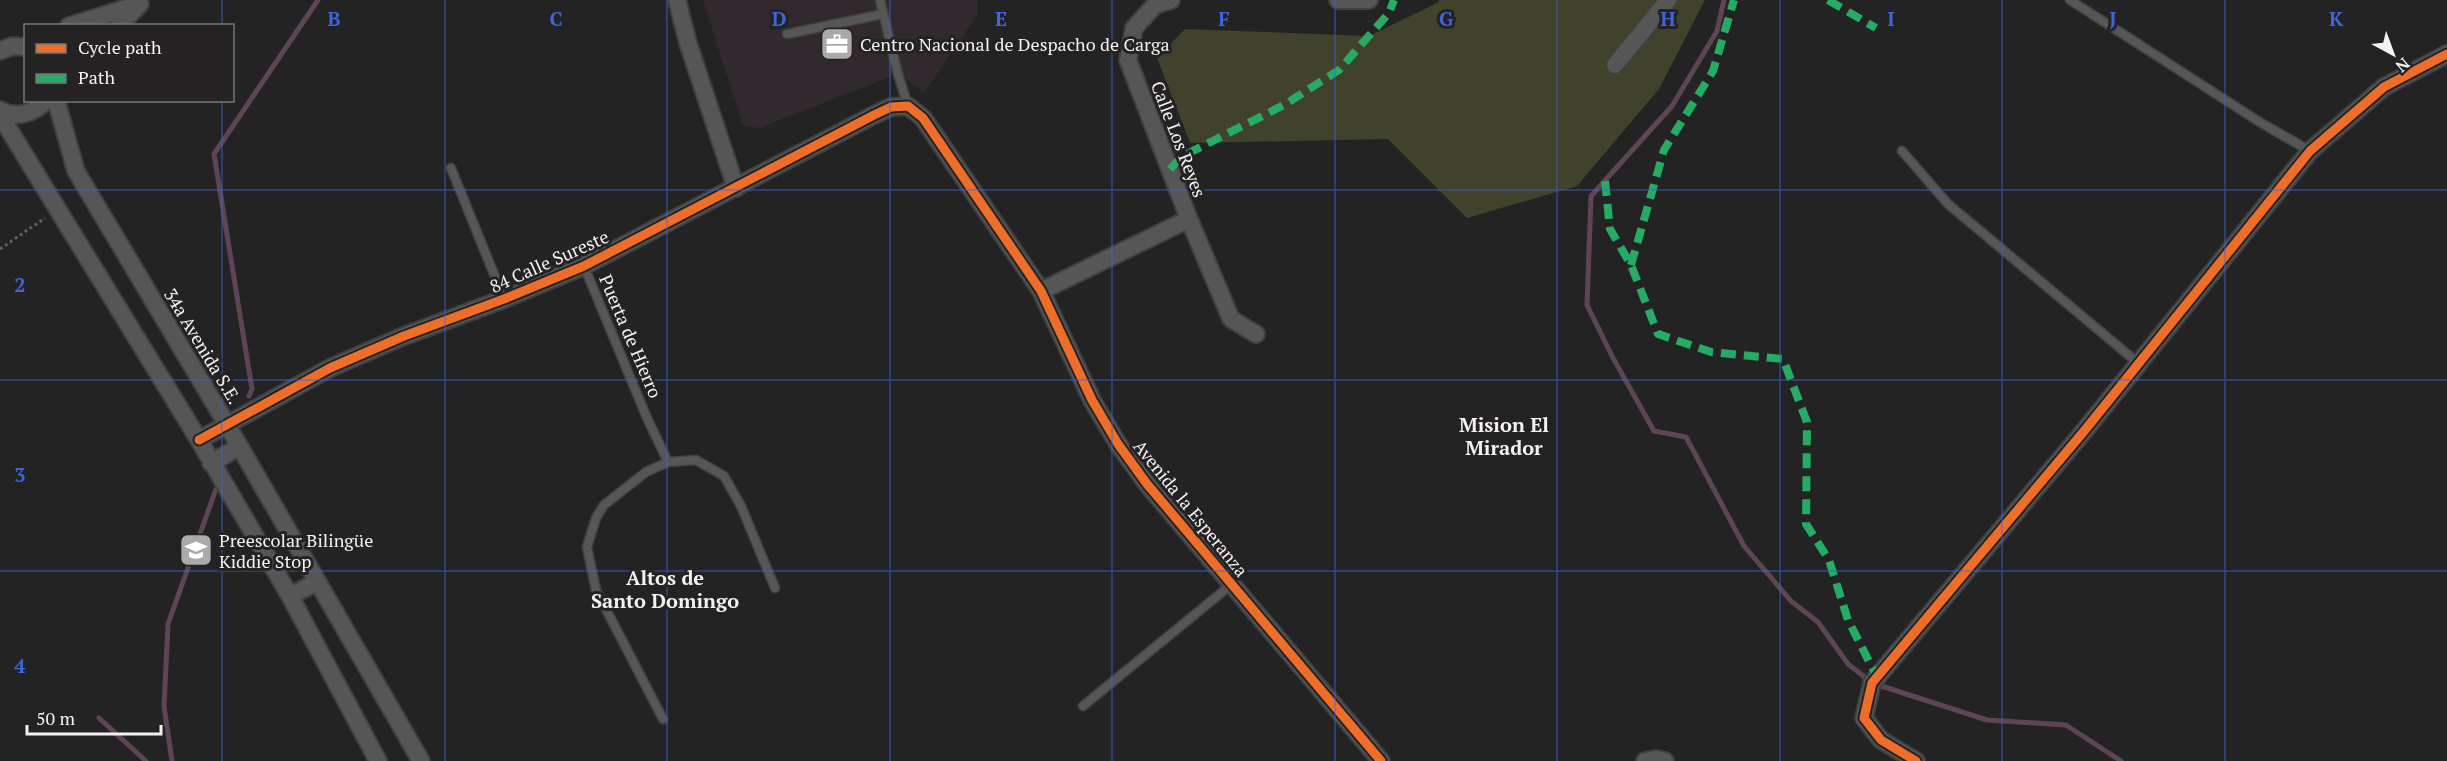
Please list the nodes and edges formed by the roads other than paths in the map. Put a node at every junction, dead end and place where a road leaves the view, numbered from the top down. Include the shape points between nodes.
1 (677, 0) edge
2 (880, 0) edge
3 (1338, 0) edge
4 (1369, 0) edge
5 (1668, 0) edge
6 (2070, 0) edge
7 (143, 2) edge
8 (1158, 2) edge
9 (883, 14) junction
10 (75, 24) edge
11 (121, 24) edge
12 (787, 34) dead end
13 (24, 45) edge
14 (0, 51) edge
15 (2447, 54) edge
16 (1615, 65) dead end
17 (44, 102) edge
18 (57, 102) edge
19 (909, 106) junction
20 (0, 112) edge
21 (1902, 151) dead end
22 (2310, 151) junction
23 (451, 168) dead end
24 (736, 188) junction
25 (1189, 219) junction
26 (584, 266) junction
27 (1041, 291) junction
28 (504, 299) junction
29 (1256, 334) dead end
30 (2138, 363) junction
31 (226, 423) junction
32 (199, 440) junction
33 (239, 447) junction
34 (668, 462) junction
35 (211, 463) junction
36 (317, 582) junction
37 (1232, 584) junction
38 (775, 588) dead end
39 (290, 596) junction
40 (1083, 706) dead end
41 (663, 719) dead end
42 (378, 761) edge
43 (421, 761) edge
44 (1380, 761) edge
45 (1645, 761) edge
46 (1665, 761) edge
47 (1916, 761) edge

1 - 24 street
2 - 9 lane
3 - 4 street
5 - 16 street
6 - 22 lane
7 - 10 street
7 - 11 street
8 - 25 street, Calle Los Reyes via 1134,28 1128,60
9 - 12 lane
9 - 19 lane
13 - 14 street
15 - 22 street via 2384,87
17 - 20 street via 30,113
18 - 31 street, 34a Avenida S.E. via 76,171
19 - 24 street, 84 Calle Sureste via 891,107 874,115
19 - 27 street, Avenida la Esperanza via 923,118
20 - 32 street
21 - 30 lane via 1948,204
22 - 30 street
23 - 28 lane
24 - 26 street, 84 Calle Sureste
25 - 27 street, Calle Los Reyes
25 - 29 street via 1231,319
26 - 28 street, 84 Calle Sureste
26 - 34 lane, Puerta de Hierro
27 - 37 street, Avenida la Esperanza via 1092,400 1118,444
28 - 31 street, 84 Calle Sureste via 330,368
30 - 47 street via 1872,683 1864,718 1881,740
31 - 32 street, 84 Calle Sureste
31 - 33 street, 34a Avenida S.E.
32 - 35 street
33 - 35 street
33 - 36 street, 34a Avenida S.E.
34 - 38 lane via 696,460 724,476 741,506
34 - 41 lane via 646,472 604,505 588,547 596,590
35 - 39 street
36 - 39 street
36 - 43 street, 34a Avenida S.E.
37 - 40 lane
37 - 44 street, Avenida la Esperanza
39 - 42 street
45 - 46 street

